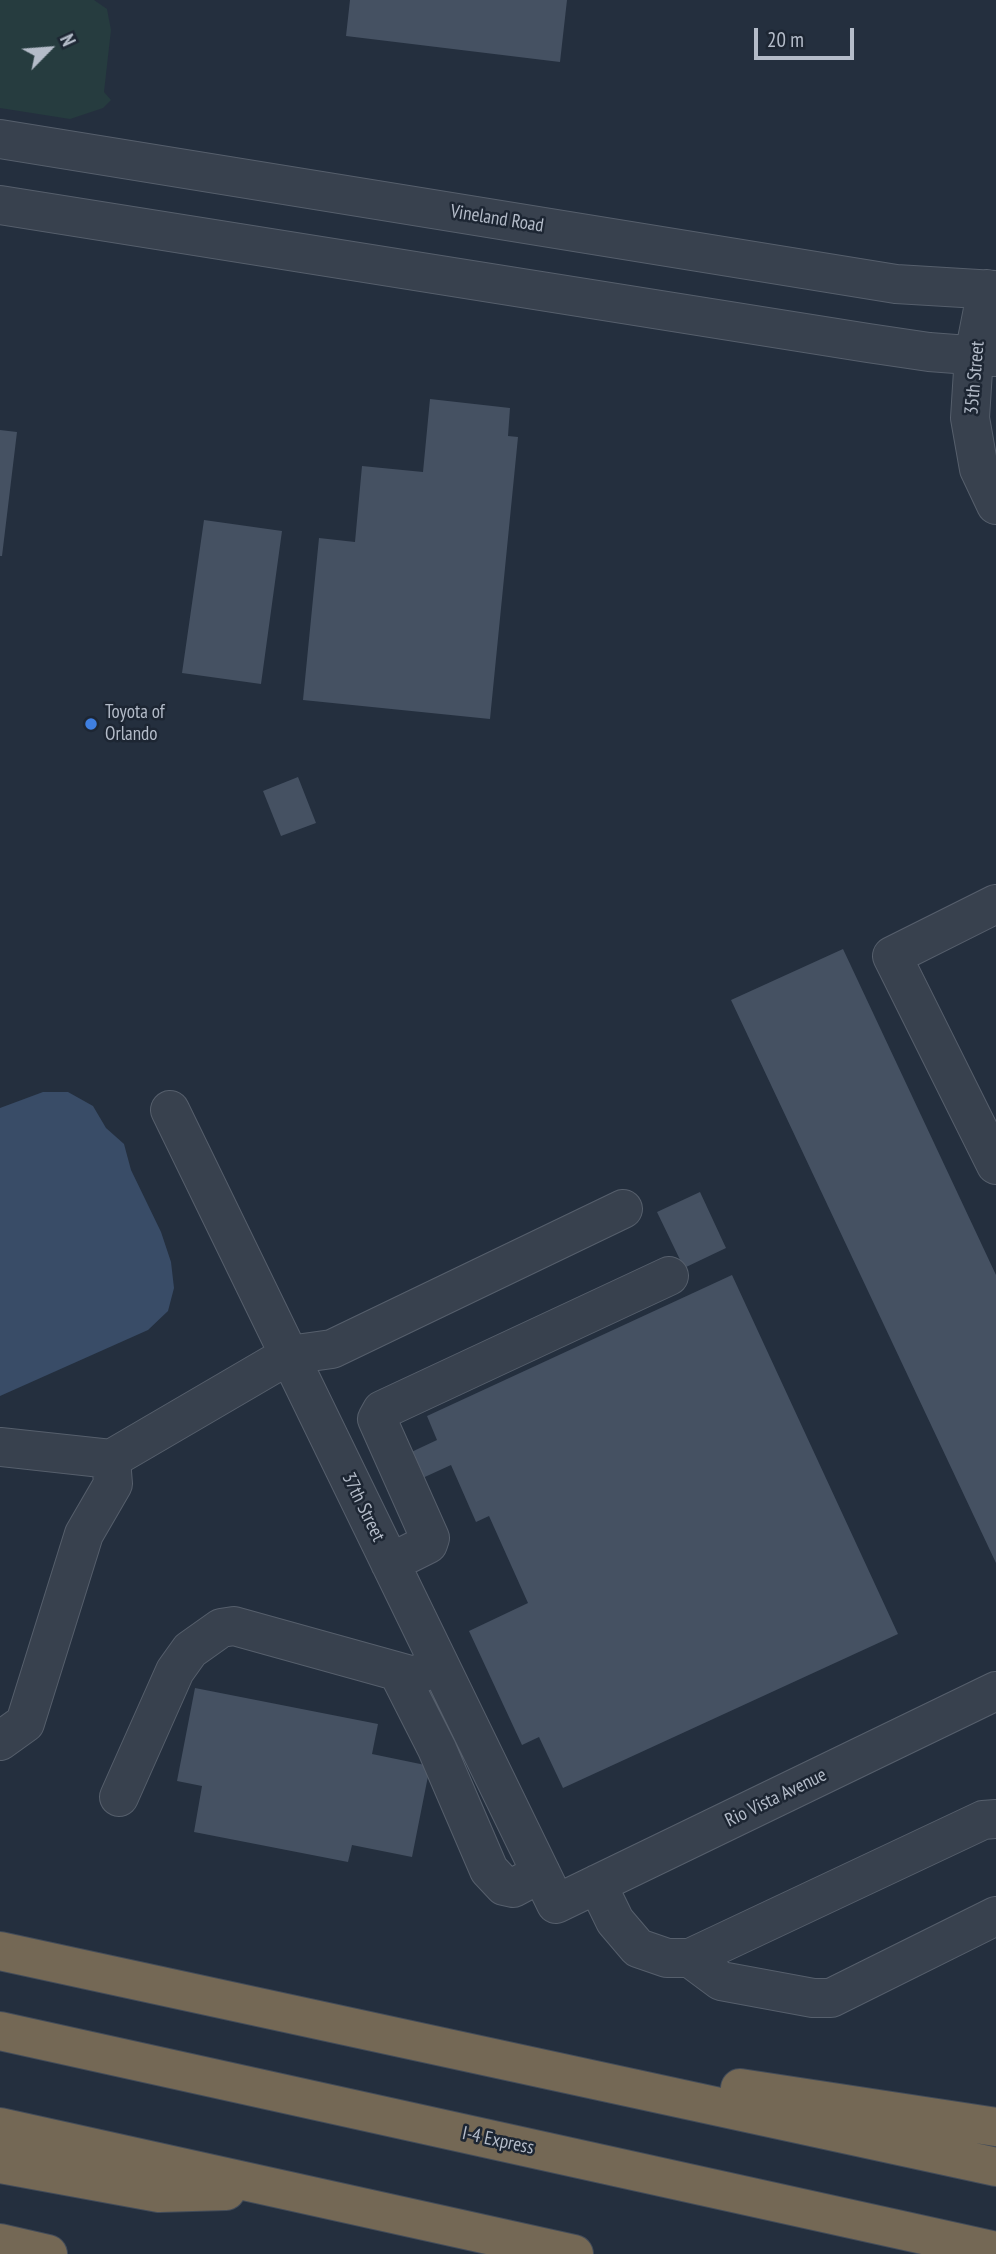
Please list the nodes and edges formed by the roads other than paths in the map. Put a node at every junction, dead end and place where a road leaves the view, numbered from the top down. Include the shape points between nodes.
1 (0, 139) edge
2 (0, 205) edge
3 (992, 290) edge
4 (985, 356) edge
5 (996, 505) edge
6 (996, 904) edge
7 (170, 1110) dead end
8 (984, 1112) edge
9 (996, 1165) edge
10 (623, 1209) dead end
11 (669, 1276) dead end
12 (289, 1355) junction
13 (0, 1447) edge
14 (111, 1459) junction
15 (390, 1563) junction
16 (439, 1665) junction
17 (399, 1674) junction
18 (996, 1691) edge
19 (0, 1741) edge
20 (119, 1797) dead end
21 (996, 1819) edge
22 (597, 1884) junction
23 (548, 1888) junction
24 (996, 1916) edge
25 (0, 1951) edge
26 (690, 1958) junction
27 (343, 2028) junction
28 (0, 2031) edge
29 (0, 2127) edge
30 (996, 2127) edge
31 (0, 2164) edge
32 (996, 2167) edge
33 (282, 2189) junction
34 (0, 2243) edge
35 (996, 2251) edge
36 (48, 2254) edge
37 (574, 2254) edge

1 - 3 street, Vineland Road via 896,284
2 - 4 street via 880,345
3 - 4 street, 35th Street
4 - 5 street, 35th Street via 970,418 979,469
6 - 8 street via 892,956
7 - 12 street, 37th Street
8 - 9 street
10 - 12 street via 332,1349
11 - 15 street via 382,1410 377,1419 430,1538 428,1544
12 - 14 street
12 - 15 street, 37th Street
13 - 14 street
14 - 19 street via 113,1484 84,1534 25,1723
15 - 16 street, 37th Street
16 - 17 street via 414,1676
16 - 23 street, 37th Street
17 - 20 street via 234,1626 221,1628 190,1650 175,1671
17 - 23 street, Rio Vista Avenue via 489,1870 504,1886
18 - 22 street, Rio Vista Avenue
21 - 26 street via 984,1820
22 - 23 street, Rio Vista Avenue
22 - 26 street via 615,1920 638,1948 667,1958
24 - 26 street via 831,1998 721,1981
25 - 27 highway
27 - 30 highway
27 - 32 highway
28 - 35 highway, I-4 Express
29 - 33 highway
31 - 33 highway via 159,2193
33 - 37 highway
34 - 36 highway

